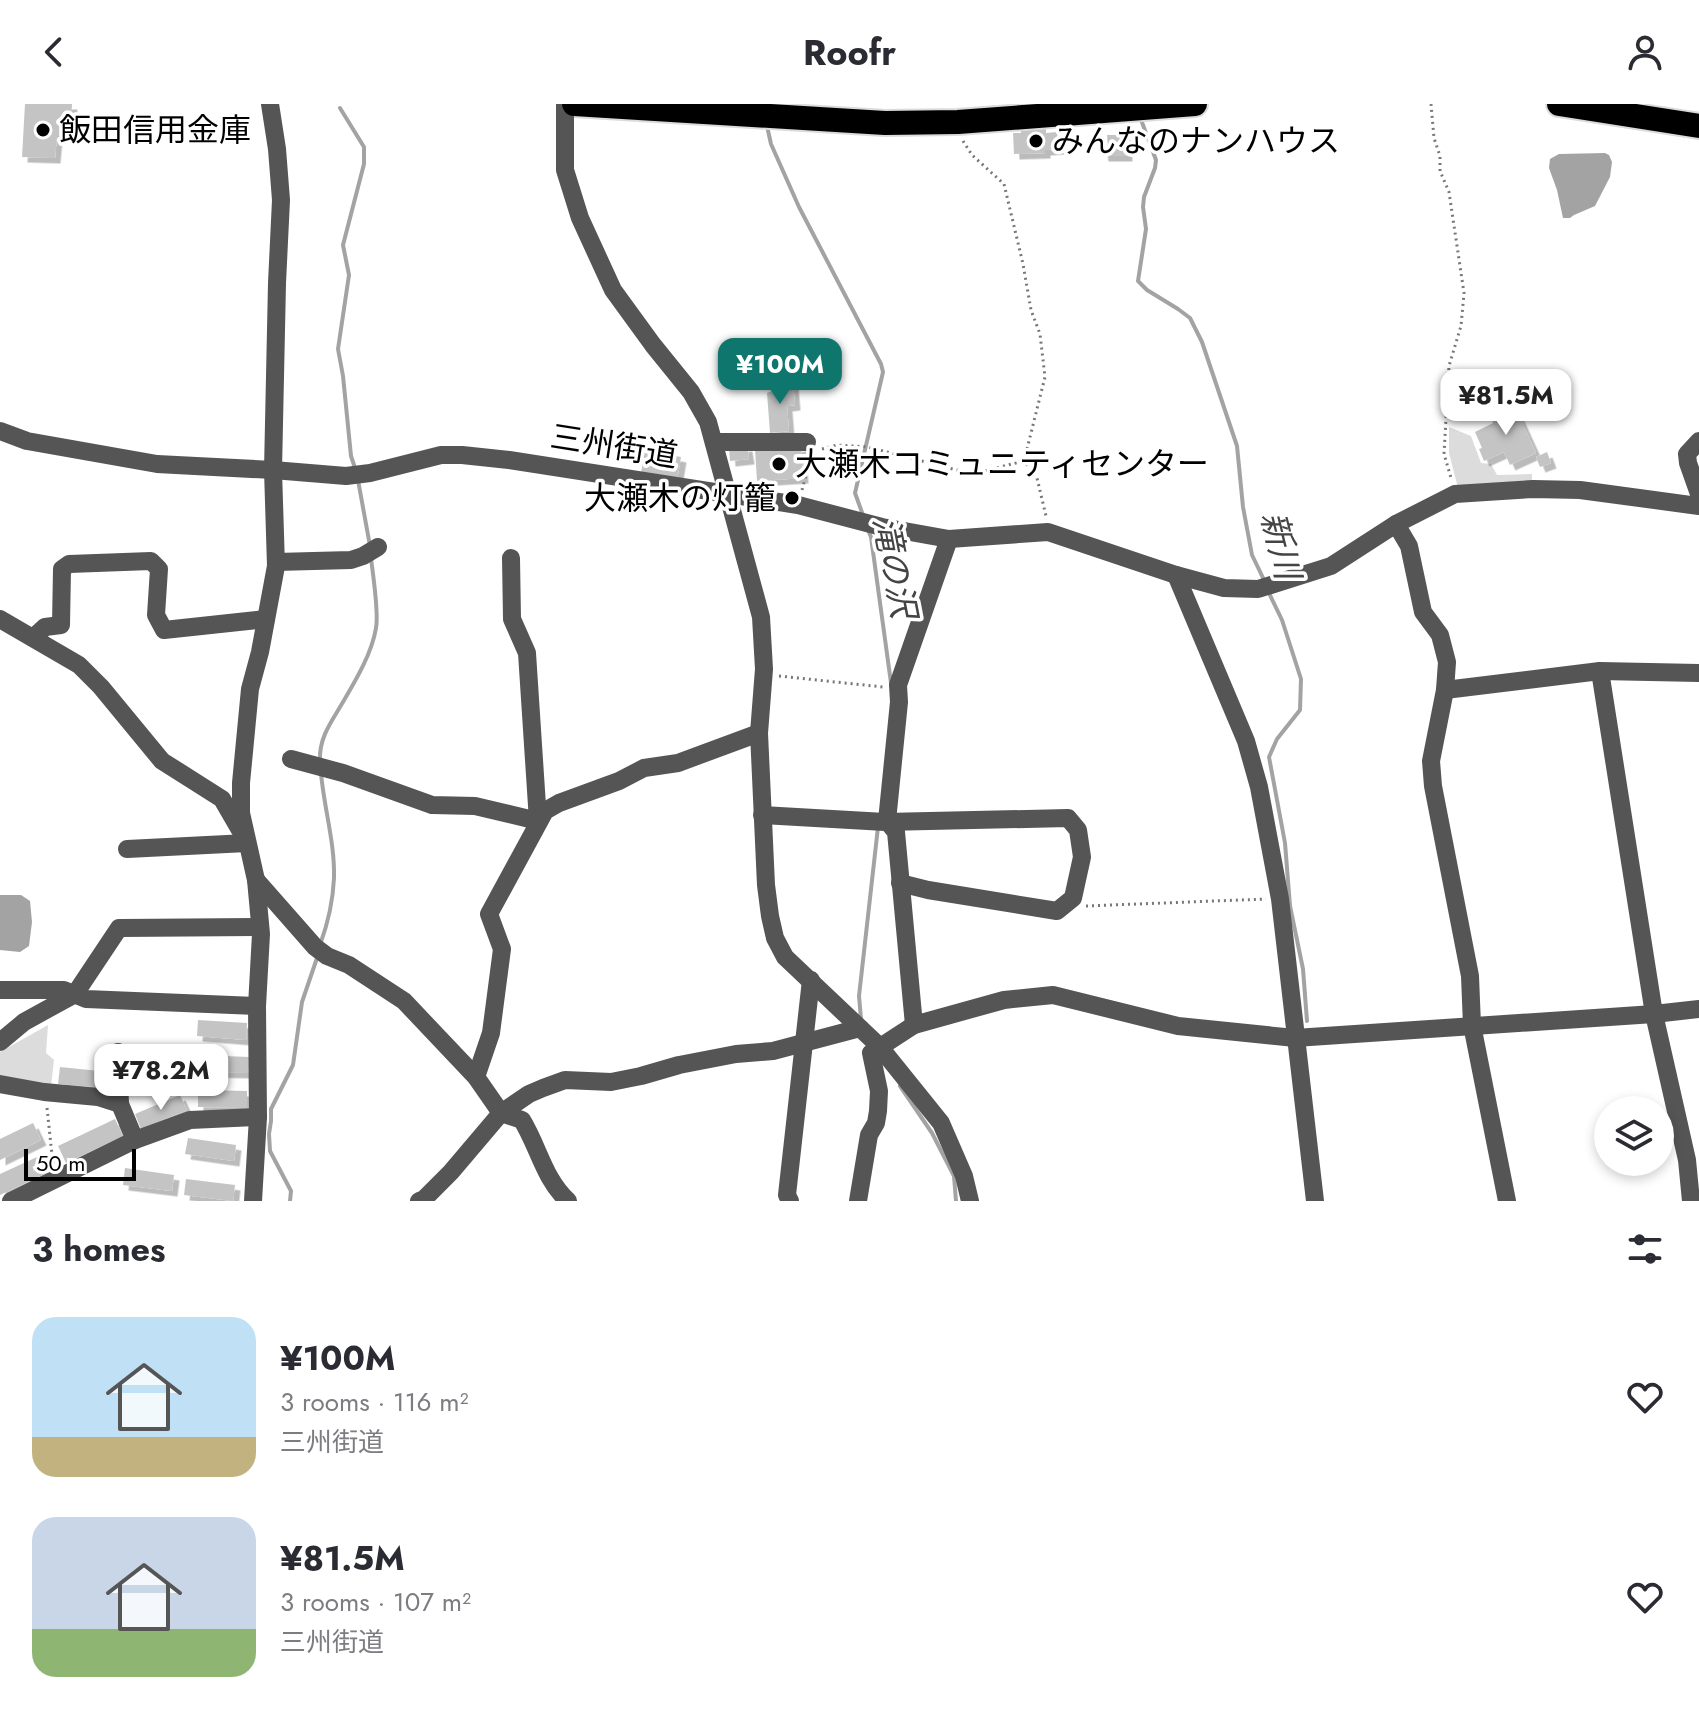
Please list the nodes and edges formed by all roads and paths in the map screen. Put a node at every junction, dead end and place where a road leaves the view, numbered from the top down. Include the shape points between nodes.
1 (270, 104) edge
2 (565, 104) edge
3 (574, 104) edge
4 (1195, 104) edge
5 (1431, 104) edge
6 (1559, 104) edge
7 (669, 107) edge
8 (1148, 107) edge
9 (1627, 109) edge
10 (958, 122) junction
11 (1699, 126) edge
12 (0, 431) edge
13 (1699, 441) edge
14 (714, 442) junction
15 (807, 442) dead end
16 (1024, 461) junction
17 (273, 470) junction
18 (728, 493) junction
19 (1455, 494) junction
20 (1699, 494) edge
21 (798, 505) junction
22 (1699, 506) edge
23 (1396, 524) junction
24 (1048, 532) junction
25 (949, 539) junction
26 (372, 550) dead end
27 (511, 558) dead end
28 (276, 562) junction
29 (1176, 575) junction
30 (0, 619) edge
31 (266, 619) junction
32 (33, 638) junction
33 (1600, 671) junction
34 (1699, 673) edge
35 (763, 674) junction
36 (884, 687) dead end
37 (1445, 690) junction
38 (759, 733) junction
39 (291, 759) dead end
40 (762, 815) junction
41 (538, 821) junction
42 (880, 821) junction
43 (247, 843) junction
44 (127, 849) dead end
45 (256, 880) junction
46 (900, 883) junction
47 (1073, 898) junction
48 (1280, 899) junction
49 (260, 927) junction
50 (811, 980) junction
51 (0, 990) edge
52 (75, 994) junction
53 (257, 1006) junction
54 (1699, 1009) edge
55 (1654, 1014) junction
56 (914, 1025) junction
57 (1472, 1025) junction
58 (860, 1028) junction
59 (1295, 1038) junction
60 (0, 1042) edge
61 (804, 1042) junction
62 (879, 1046) junction
63 (118, 1052) dead end
64 (476, 1077) junction
65 (0, 1084) edge
66 (44, 1092) junction
67 (120, 1104) junction
68 (501, 1113) junction
69 (258, 1117) junction
70 (135, 1140) junction
71 (54, 1180) junction
72 (24, 1199) edge
73 (253, 1201) edge
74 (419, 1201) edge
75 (568, 1201) edge
76 (790, 1201) edge
77 (858, 1201) edge
78 (970, 1201) edge
79 (1315, 1201) edge
80 (1507, 1201) edge
81 (1691, 1201) edge

1 - 17 street via 281,200
2 - 14 street via 565,170 580,218 613,290 691,392
3 - 7 highway
4 - 8 highway
5 - 19 path via 1464,293 1449,366 1444,454
6 - 9 highway
7 - 10 highway via 885,123
8 - 10 highway
9 - 11 highway
10 - 16 path via 972,155 1004,184 1040,334 1045,377
12 - 17 street, 三州街道 via 145,463
13 - 20 street via 1687,454
14 - 15 street
14 - 18 street
16 - 21 path via 972,474 868,447 837,445 817,450
16 - 24 path via 1037,478
17 - 18 street, 三州街道 via 357,474 462,455
17 - 28 street
18 - 21 street, 三州街道
18 - 35 street via 761,617
19 - 22 street via 1580,490
19 - 23 street
21 - 25 street, 三州街道
23 - 29 street via 1331,566 1258,589 1224,588
23 - 37 street via 1409,546 1423,612 1440,635 1447,662
24 - 25 street
24 - 29 street
25 - 42 street via 898,685
26 - 28 street via 351,560
27 - 41 street via 512,619 527,653
28 - 31 street
29 - 48 street via 1246,741
30 - 32 street
31 - 32 street via 164,630 156,615 159,569 151,561 69,564 62,569 61,625 45,627
31 - 43 street via 250,689 241,783
32 - 43 street via 79,665 162,761 222,799
33 - 34 street
33 - 37 street
33 - 55 street
35 - 36 path
35 - 38 street
37 - 57 street via 1431,761 1433,786 1470,976
38 - 40 street
38 - 41 street via 678,763 644,768 559,803
39 - 41 street via 432,805 475,806
40 - 42 street
40 - 50 street via 775,938 785,957
41 - 64 street via 489,914 502,949 491,1033
42 - 46 street via 896,832
42 - 47 street via 1068,818 1078,830 1082,857
43 - 44 street
43 - 45 street
45 - 49 street
45 - 64 street via 320,951 404,1001
46 - 47 street via 1057,911
46 - 56 street
47 - 48 path via 1084,906
48 - 59 street
49 - 52 street via 119,928
49 - 53 street
50 - 58 street
50 - 61 street
51 - 52 street
52 - 53 street via 86,999
52 - 60 street
53 - 69 street
54 - 55 street
55 - 57 street
55 - 81 street via 1687,1160
56 - 59 street via 1004,1000 1053,995 1178,1026
56 - 62 street
57 - 59 street
57 - 80 street
58 - 61 street
58 - 62 street
59 - 79 street
61 - 68 street via 611,1082 565,1080 529,1094
61 - 76 street
62 - 77 street via 871,1053 878,1111
62 - 78 street via 941,1123
63 - 67 street
64 - 68 street
65 - 66 street
66 - 67 street
66 - 71 path
67 - 70 street
68 - 74 street
68 - 75 street via 522,1120 546,1173
69 - 70 street via 190,1120
69 - 73 street
70 - 71 street
71 - 72 street

